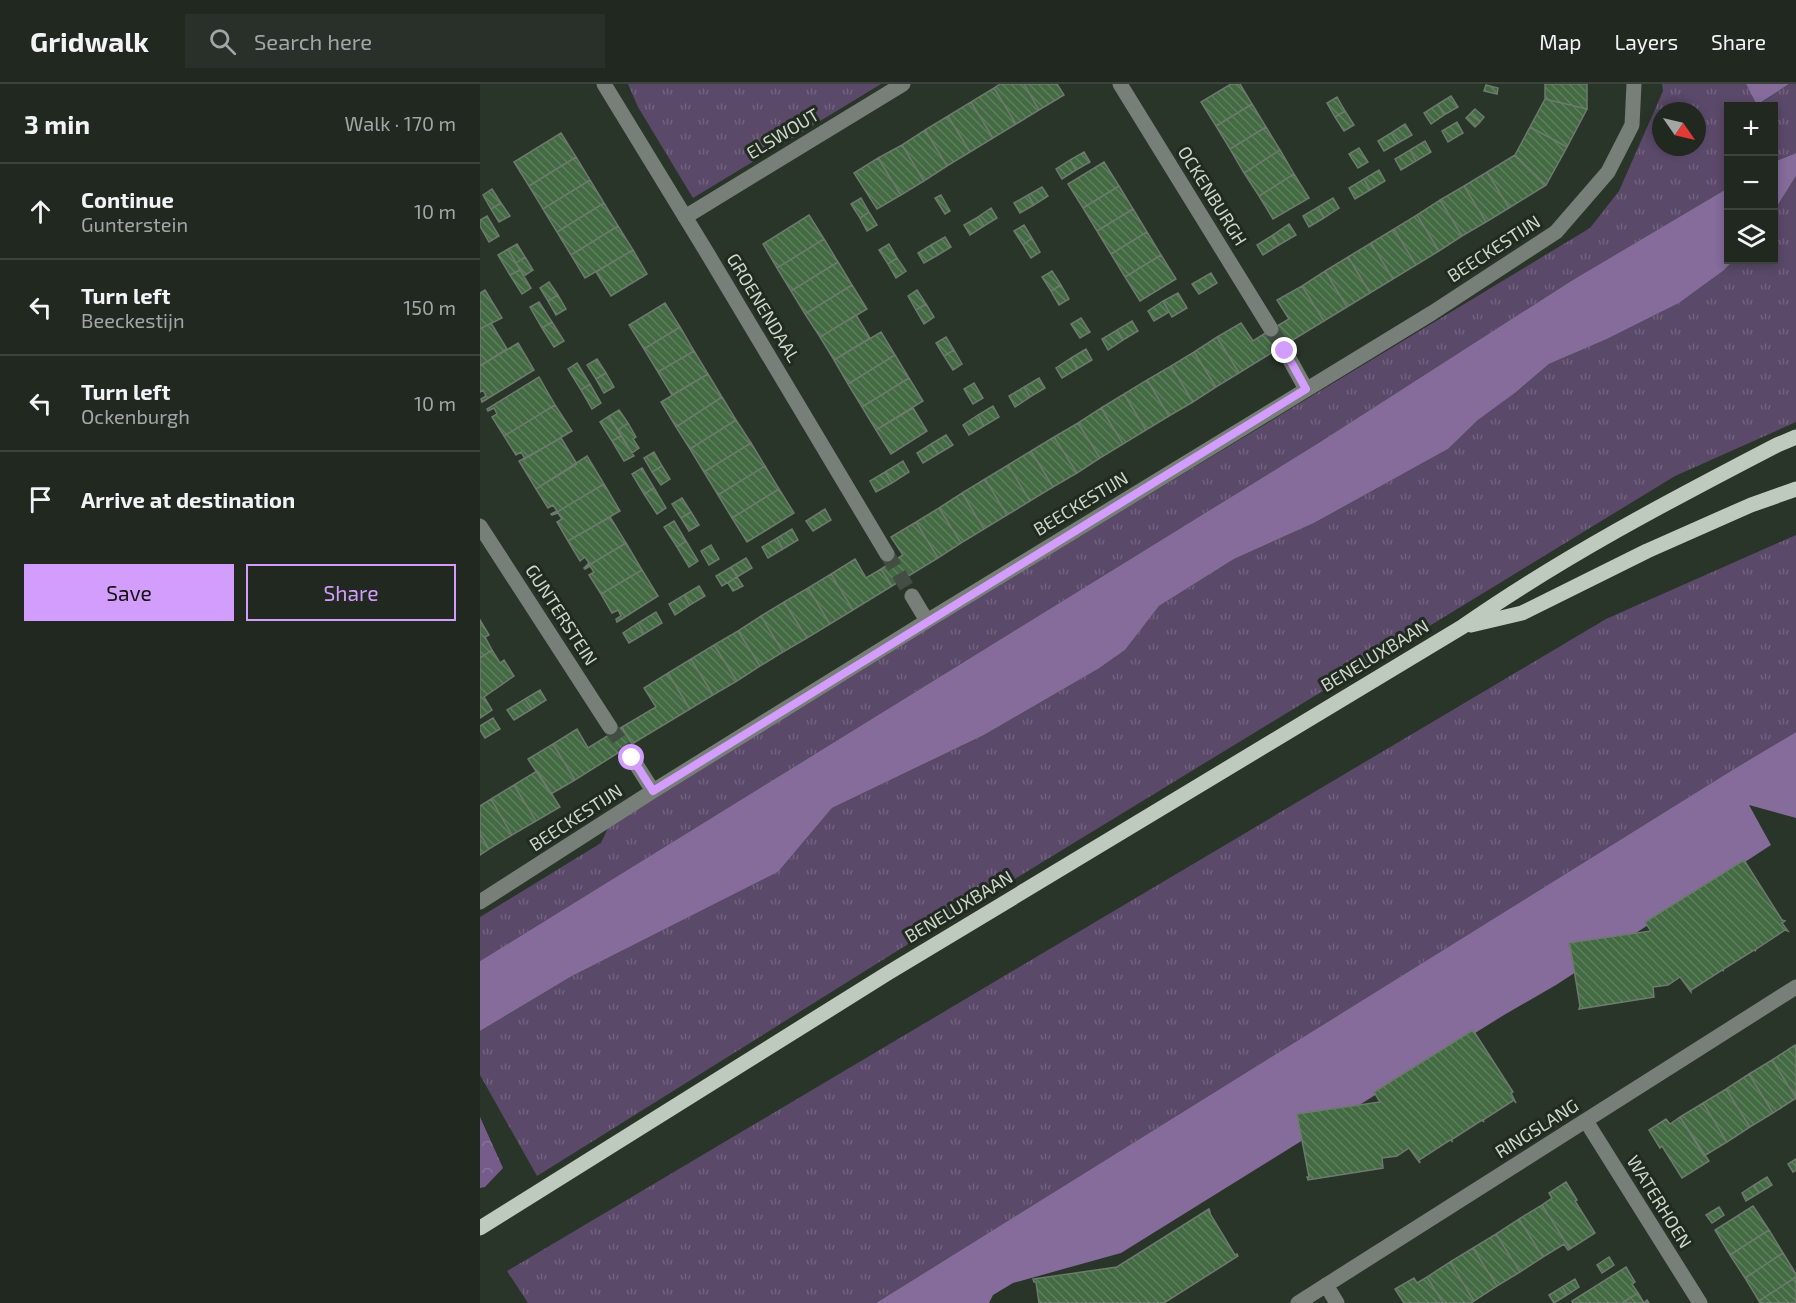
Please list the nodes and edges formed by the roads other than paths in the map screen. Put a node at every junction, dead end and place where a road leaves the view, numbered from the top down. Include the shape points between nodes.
1 (604, 84) edge
2 (903, 84) edge
3 (1120, 84) edge
4 (1634, 84) edge
5 (685, 217) junction
6 (1271, 329) tunnel mouth
7 (1285, 351) tunnel mouth
8 (1306, 389) junction
9 (1796, 437) edge
10 (1796, 489) edge
11 (480, 526) edge
12 (887, 554) tunnel mouth
13 (912, 596) tunnel mouth
14 (927, 621) junction
15 (1462, 627) junction
16 (610, 727) tunnel mouth
17 (632, 758) tunnel mouth
18 (653, 791) junction
19 (480, 902) edge
20 (1796, 987) edge
21 (1586, 1121) junction
22 (480, 1228) edge
23 (1326, 1285) junction
24 (1298, 1303) edge
25 (1337, 1303) edge
26 (1700, 1303) edge

1 - 5 street, GROENENDAAL
2 - 5 street, ELSWOUT
3 - 6 street, OCKENBURGH
4 - 8 street, BEECKESTIJN via 1632,125 1608,172 1557,232
5 - 12 street, GROENENDAAL
7 - 8 street
8 - 14 street, BEECKESTIJN
9 - 15 main road, BENELUXBAAN via 1647,512 1514,590
10 - 15 main road, BENELUXBAAN via 1647,551 1522,613
11 - 16 street, GUNTERSTEIN
13 - 14 street
14 - 18 street, BEECKESTIJN
15 - 22 main road, BENELUXBAAN via 888,973
17 - 18 street
18 - 19 street, BEECKESTIJN
20 - 21 street, RINGSLANG
21 - 23 street, RINGSLANG
21 - 26 street, WATERHOEN
23 - 24 street, RINGSLANG
23 - 25 street

